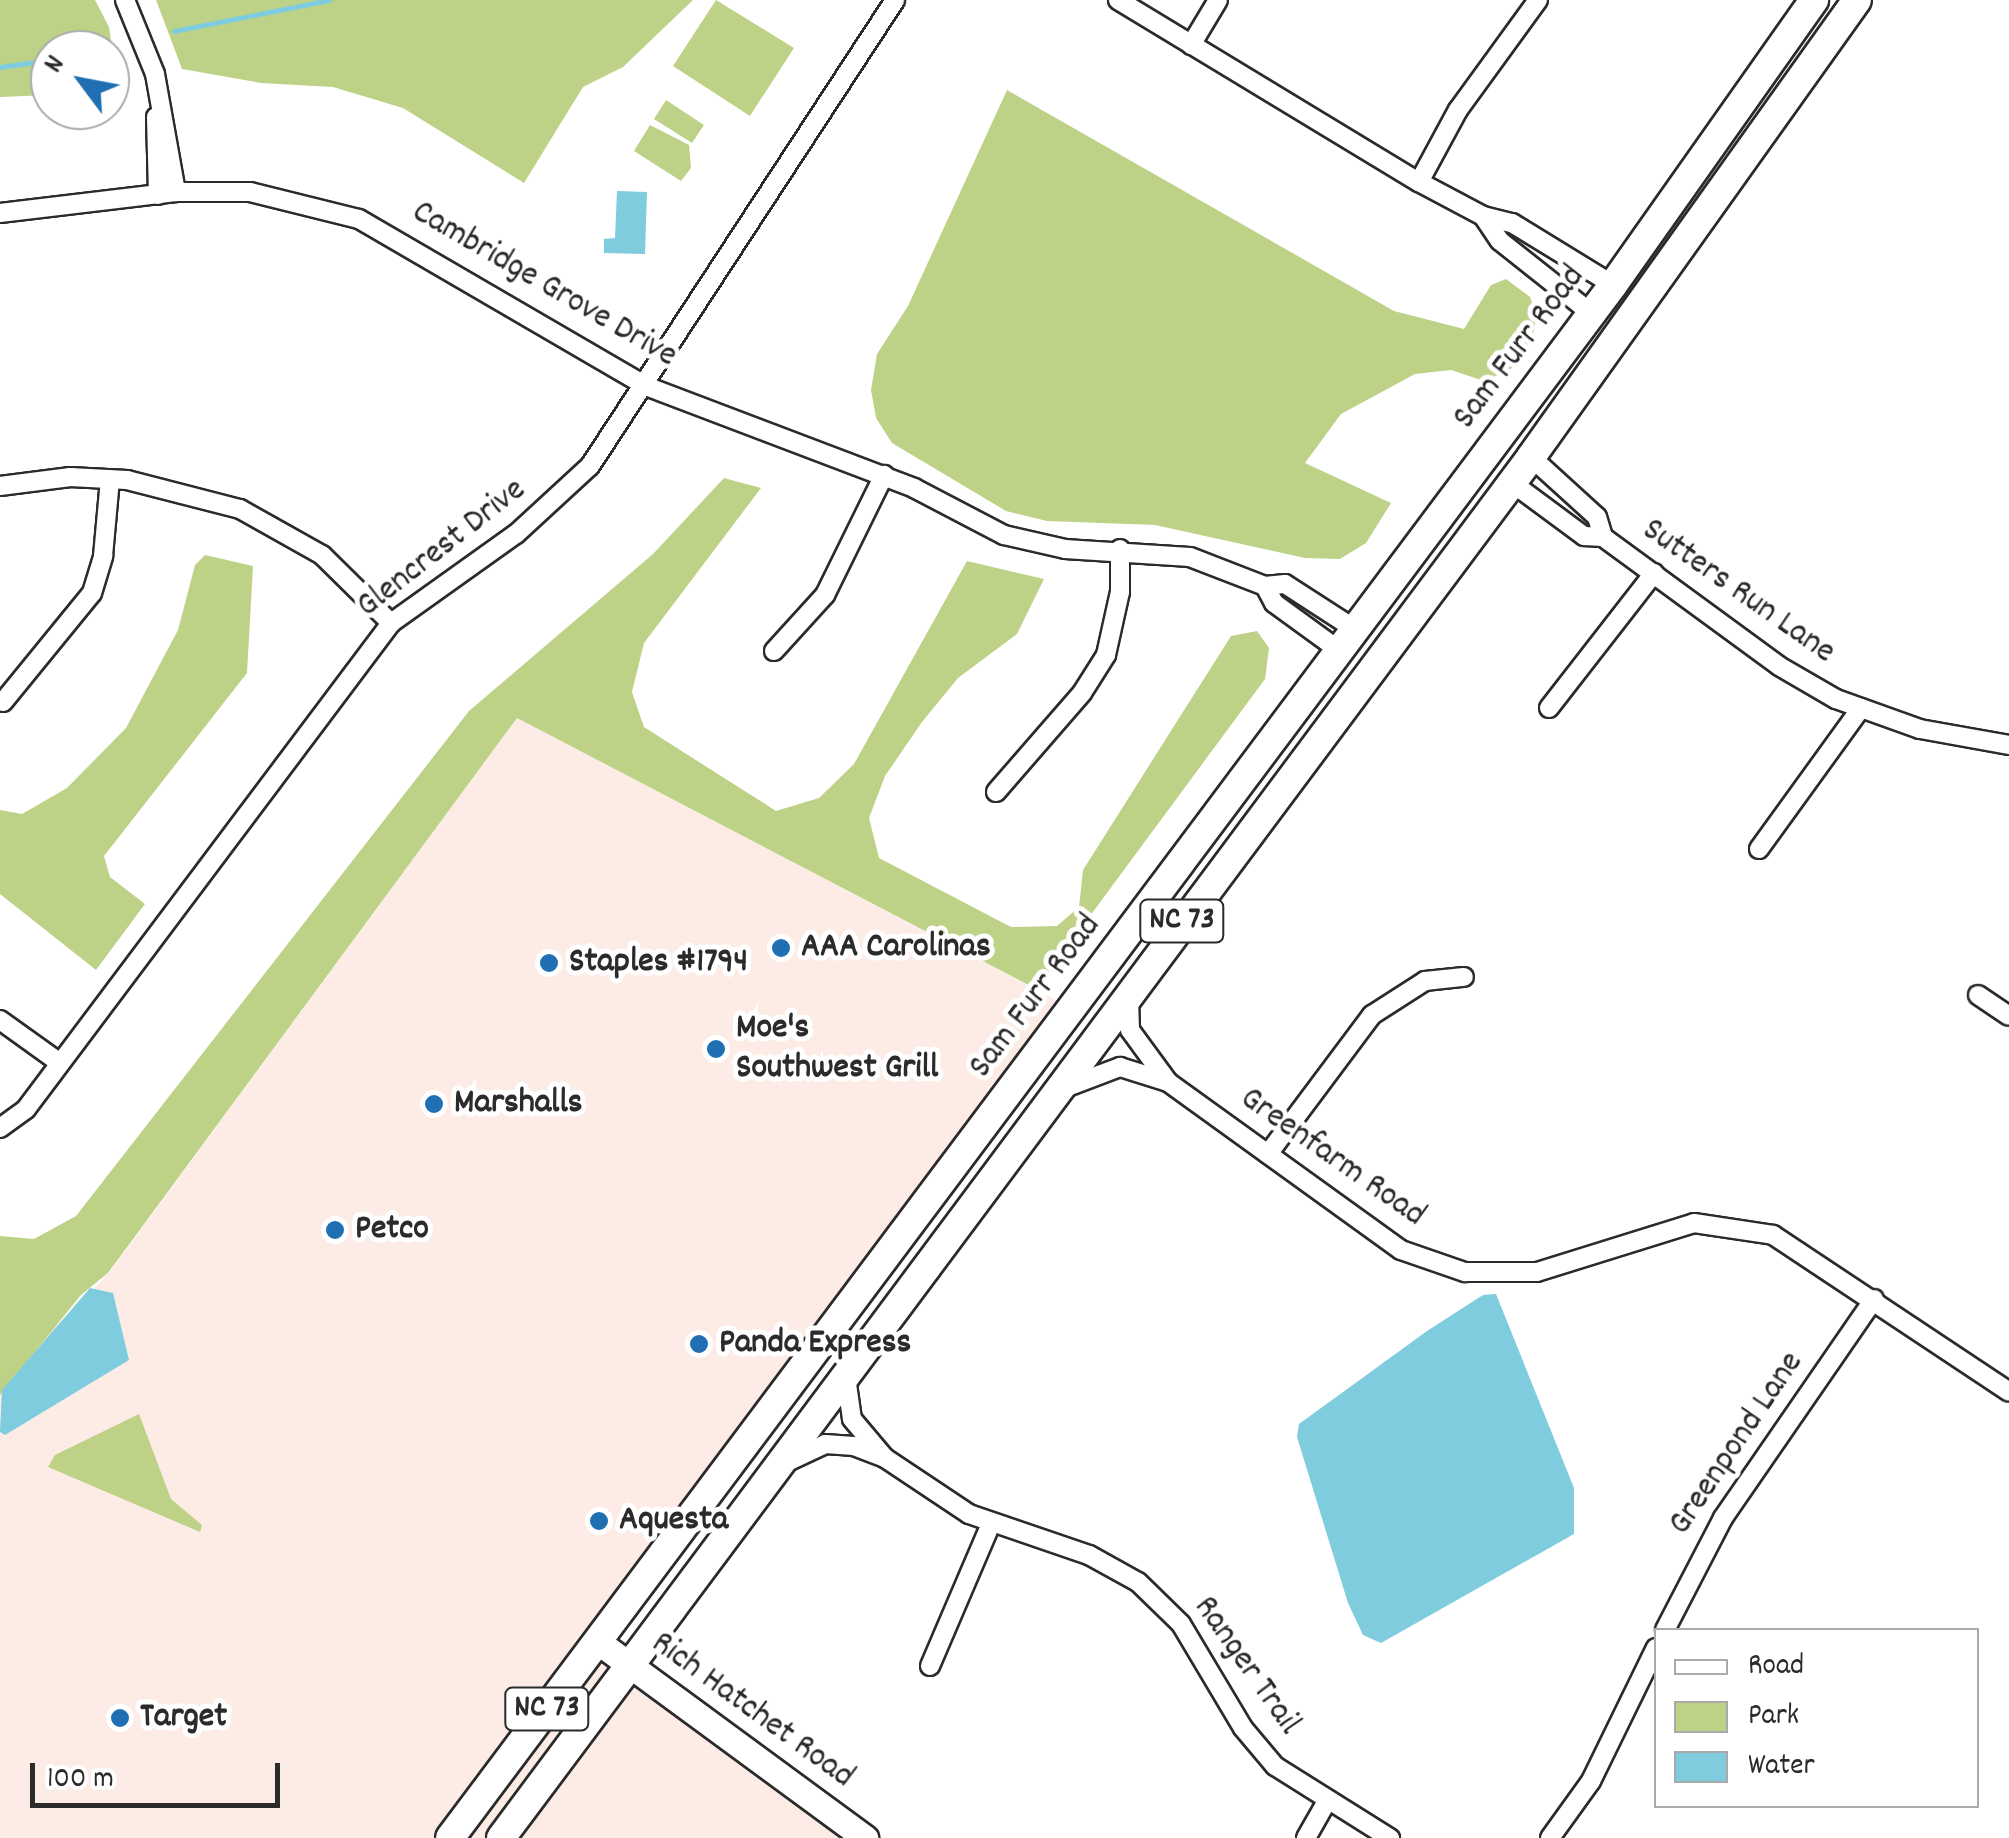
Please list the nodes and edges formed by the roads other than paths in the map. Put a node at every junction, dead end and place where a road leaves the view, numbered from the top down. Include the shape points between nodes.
1 (125, 0) edge
2 (895, 0) edge
3 (1118, 0) edge
4 (1218, 0) edge
5 (1538, 0) edge
6 (1814, 0) edge
7 (1857, 0) edge
8 (1190, 45) junction
9 (1419, 182) junction
10 (1688, 182) junction
11 (167, 194) junction
12 (0, 213) edge
13 (1483, 216) junction
14 (1614, 285) junction
15 (1592, 314) junction
16 (646, 386) junction
17 (1531, 457) junction
18 (884, 476) junction
19 (110, 479) junction
20 (1511, 482) junction
21 (0, 486) edge
22 (1604, 537) junction
23 (1120, 550) junction
24 (1654, 573) junction
25 (1265, 586) junction
26 (391, 623) junction
27 (1348, 640) junction
28 (774, 651) dead end
29 (3, 702) dead end
30 (1549, 708) dead end
31 (1861, 708) junction
32 (2009, 745) edge
33 (996, 792) dead end
34 (1758, 850) dead end
35 (1194, 906) junction
36 (1464, 978) dead end
37 (1130, 991) junction
38 (1978, 995) dead end
39 (2009, 1016) edge
40 (0, 1020) edge
41 (60, 1063) junction
42 (1168, 1082) junction
43 (1054, 1094) junction
44 (0, 1128) edge
45 (1268, 1154) junction
46 (1874, 1299) junction
47 (846, 1373) junction
48 (2009, 1392) edge
49 (885, 1458) junction
50 (776, 1468) junction
51 (991, 1524) junction
52 (1665, 1628) edge
53 (597, 1641) junction
54 (1654, 1652) edge
55 (630, 1665) junction
56 (930, 1666) dead end
57 (1327, 1802) junction
58 (450, 1838) edge
59 (501, 1838) edge
60 (865, 1838) edge
61 (1306, 1838) edge
62 (1390, 1838) edge
63 (1550, 1838) edge

1 - 11 street via 147,46 158,97 152,145
2 - 16 street, Glencrest Drive
3 - 8 street
4 - 8 street
5 - 9 street via 1458,110
6 - 10 main road, Sam Furr Road / NC 73
7 - 17 main road, Sam Furr Road / NC 73
8 - 9 street
9 - 13 street
10 - 14 main road, Sam Furr Road / NC 73
10 - 20 main road via 1592,340 1513,452
11 - 12 street, Cambridge Grove Drive
11 - 16 street, Cambridge Grove Drive via 250,192 360,219
13 - 14 street via 1512,223
13 - 15 street via 1500,241
14 - 15 main road, Sam Furr Road / NC 73
15 - 27 main road, Sam Furr Road / NC 73
16 - 18 street, Cambridge Grove Drive
16 - 26 street, Glencrest Drive via 569,488
17 - 20 main road, Sam Furr Road / NC 73
17 - 22 street, Sutters Run Lane via 1597,517
18 - 23 street, Cambridge Grove Drive via 1004,536 1066,549
18 - 28 street via 826,594
19 - 21 street
19 - 26 street via 197,494 269,522 322,555
19 - 29 street via 103,556 92,593
20 - 22 street, Sutters Run Lane via 1584,536
20 - 35 main road, Sam Furr Road / NC 73
22 - 24 street, Sutters Run Lane
23 - 25 street, Cambridge Grove Drive via 1190,557
23 - 33 street via 1120,592 1106,655 1082,693
24 - 30 street
24 - 31 street, Sutters Run Lane via 1779,666
25 - 27 street, Cambridge Grove Drive via 1274,603
25 - 27 street, Cambridge Grove Drive via 1285,584
26 - 41 street, Glencrest Drive
27 - 35 main road via 1349,668
27 - 53 main road, Sam Furr Road / NC 73
31 - 32 street, Sutters Run Lane via 1950,736
31 - 34 street
35 - 37 main road, Sam Furr Road / NC 73
36 - 45 street via 1426,981 1372,1015
37 - 42 street, Greenfarm Road via 1130,1030
37 - 43 main road, Sam Furr Road / NC 73
38 - 39 street
40 - 41 street
41 - 44 street, Glencrest Drive via 26,1109
42 - 43 street, Greenfarm Road via 1120,1067
42 - 45 street, Greenfarm Road
43 - 47 main road, Sam Furr Road / NC 73
45 - 46 street, Greenfarm Road via 1401,1250 1452,1270 1537,1272 1666,1229 1716,1222 1802,1249
46 - 48 street, Greenfarm Road
46 - 52 street, Greenpond Lane via 1723,1518
47 - 49 street, Ranger Trail via 852,1419
47 - 50 main road, Sam Furr Road / NC 73
49 - 50 street, Ranger Trail via 825,1444
49 - 51 street, Ranger Trail
50 - 55 main road, Sam Furr Road / NC 73
51 - 56 street
51 - 57 street, Ranger Trail via 1089,1555 1138,1582 1181,1624 1254,1743
53 - 55 street, Rich Hatchet Road
53 - 58 main road, Sam Furr Road / NC 73
54 - 63 street via 1590,1781
55 - 59 main road, Sam Furr Road / NC 73
55 - 60 street, Rich Hatchet Road
57 - 61 street
57 - 62 street, Ranger Trail

